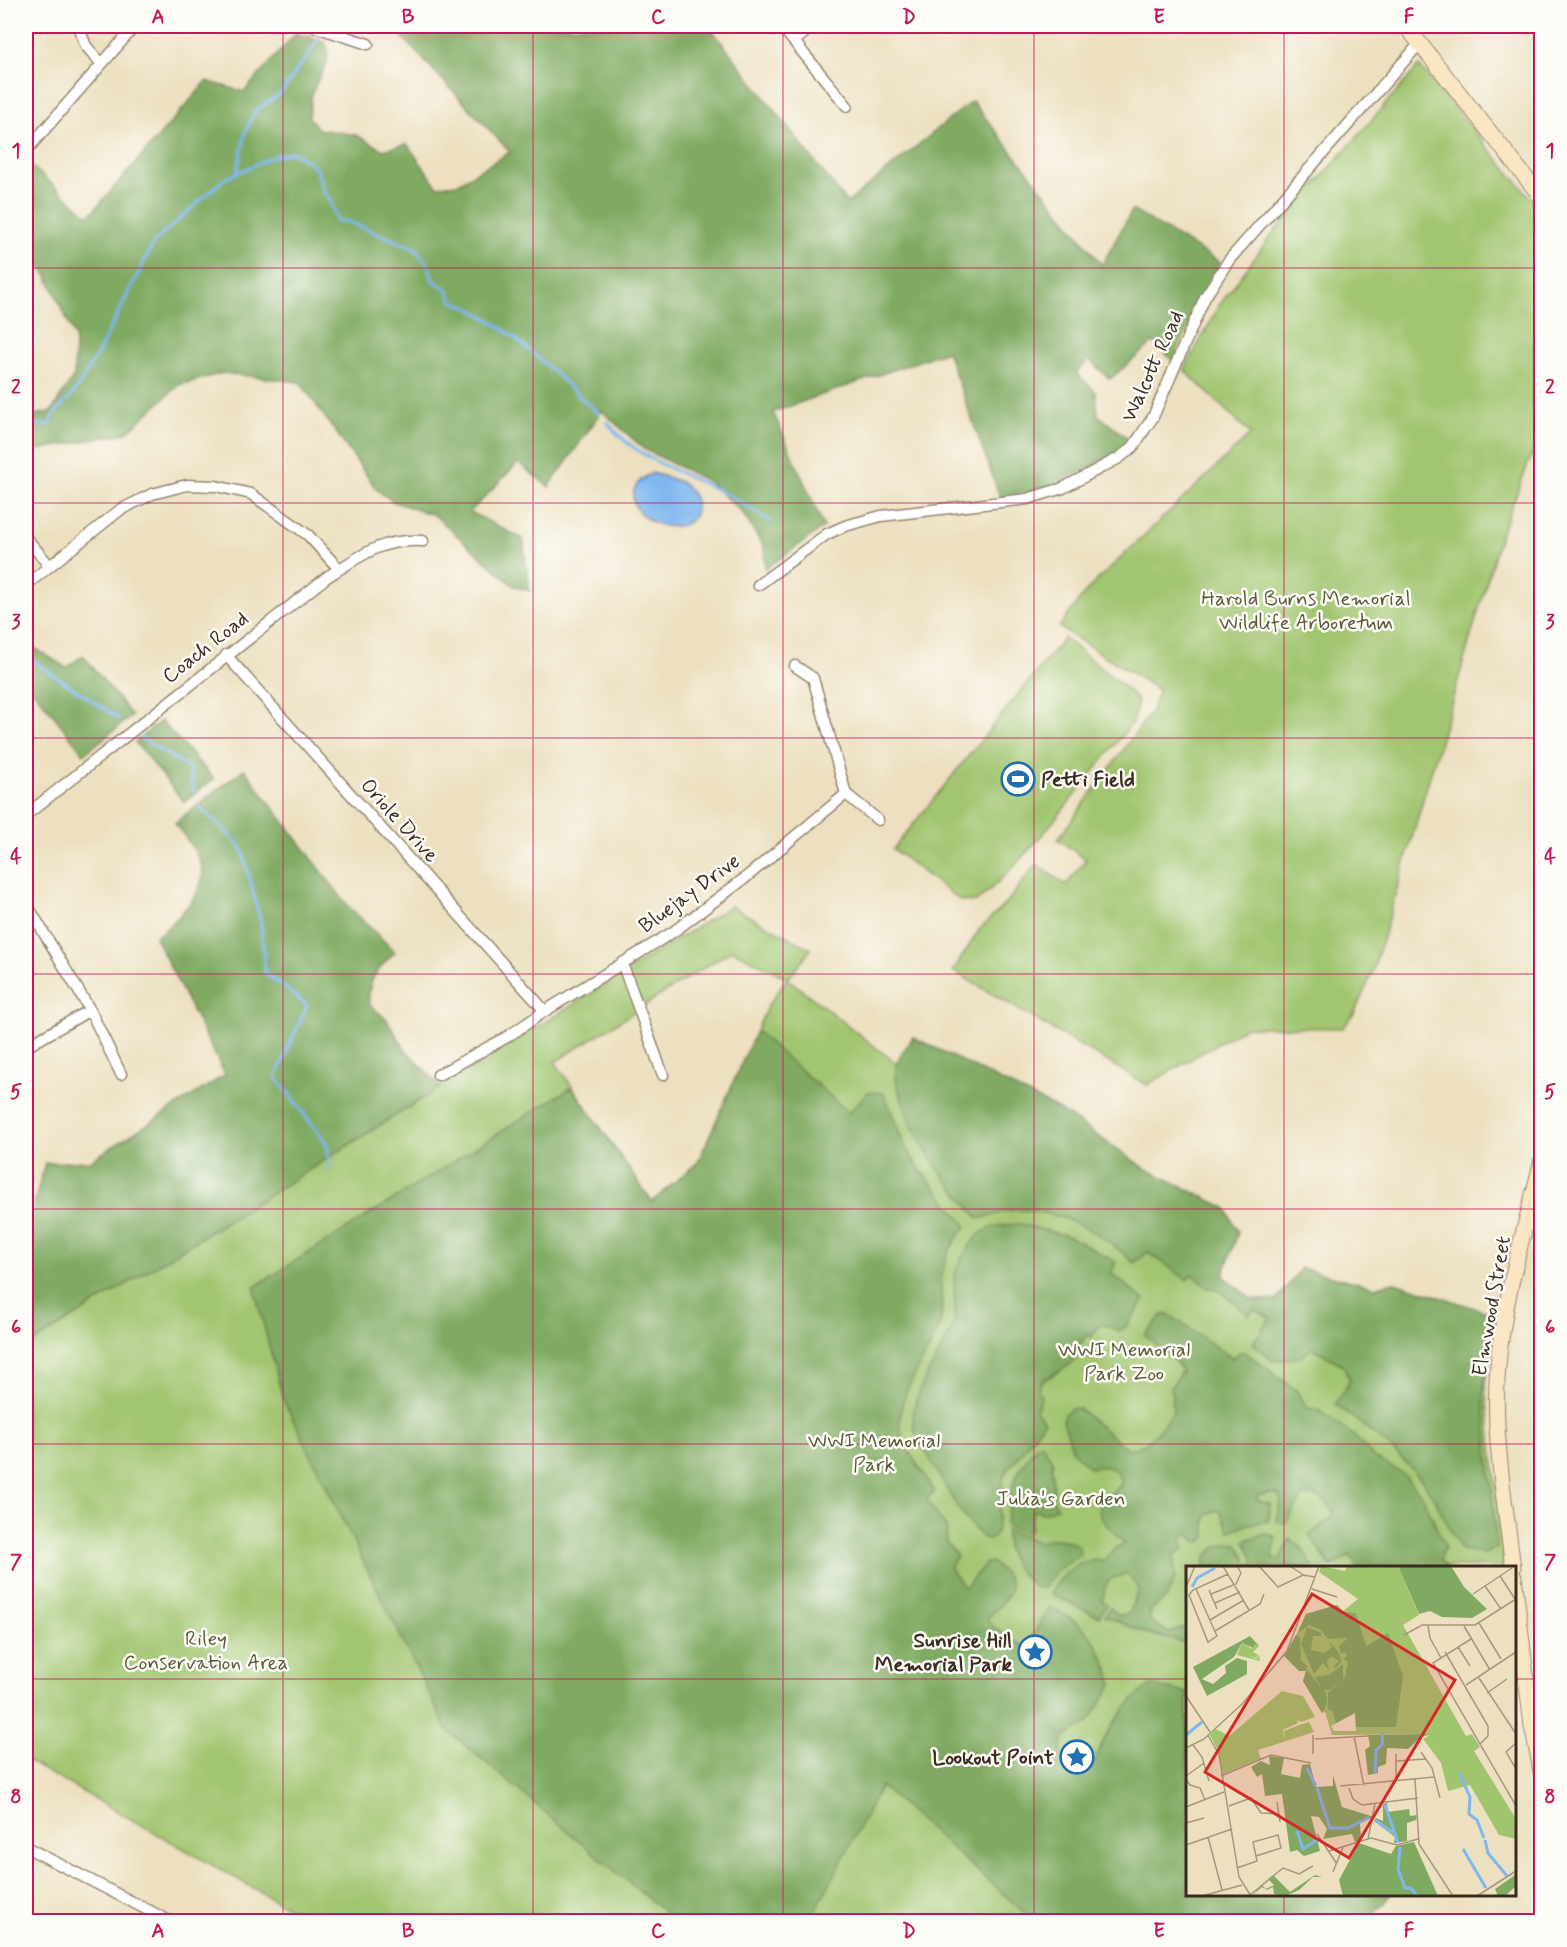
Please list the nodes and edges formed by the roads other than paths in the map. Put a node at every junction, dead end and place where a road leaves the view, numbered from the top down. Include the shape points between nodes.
1 (78, 26) edge
2 (135, 26) edge
3 (313, 26) edge
4 (781, 26) edge
5 (813, 26) edge
6 (1406, 26) edge
7 (794, 42) junction
8 (1420, 42) junction
9 (368, 44) dead end
10 (101, 63) junction
11 (847, 106) dead end
12 (26, 151) edge
13 (1542, 198) edge
14 (26, 538) edge
15 (423, 541) dead end
16 (49, 565) junction
17 (339, 569) junction
18 (26, 585) edge
19 (758, 585) dead end
20 (226, 655) junction
21 (795, 666) dead end
22 (846, 794) junction
23 (26, 815) edge
24 (878, 820) dead end
25 (26, 903) edge
26 (622, 963) junction
27 (90, 1010) junction
28 (545, 1011) junction
29 (26, 1047) edge
30 (121, 1074) dead end
31 (438, 1075) dead end
32 (663, 1075) dead end
33 (1542, 1160) edge
34 (1513, 1566) edge
35 (1516, 1586) edge
36 (1542, 1775) edge
37 (26, 1847) edge
38 (171, 1922) edge

1 - 10 street via 86,46
2 - 10 street
3 - 9 street
4 - 7 street
5 - 7 street
6 - 8 main road
7 - 11 street
8 - 13 main road
8 - 19 street, Walcott Road via 1229,261 1205,297 1153,417 1133,447 1063,488 1027,499 881,516 845,526 827,534
10 - 12 street
14 - 16 street
15 - 17 street, Coach Road via 400,539 374,548
16 - 17 street via 120,510 152,494 187,485 216,486 251,494 308,535
16 - 18 street
17 - 20 street, Coach Road
20 - 23 street, Coach Road
20 - 28 street, Oriole Drive
21 - 22 street via 813,678
22 - 24 street
22 - 26 street, Bluejay Drive via 744,879 673,932
25 - 27 street
26 - 28 street, Bluejay Drive
26 - 32 street
27 - 29 street
27 - 30 street
28 - 31 street, Bluejay Drive
33 - 34 main road, Elmwood Street via 1497,1366 1498,1431
35 - 36 main road via 1532,1726
37 - 38 street

